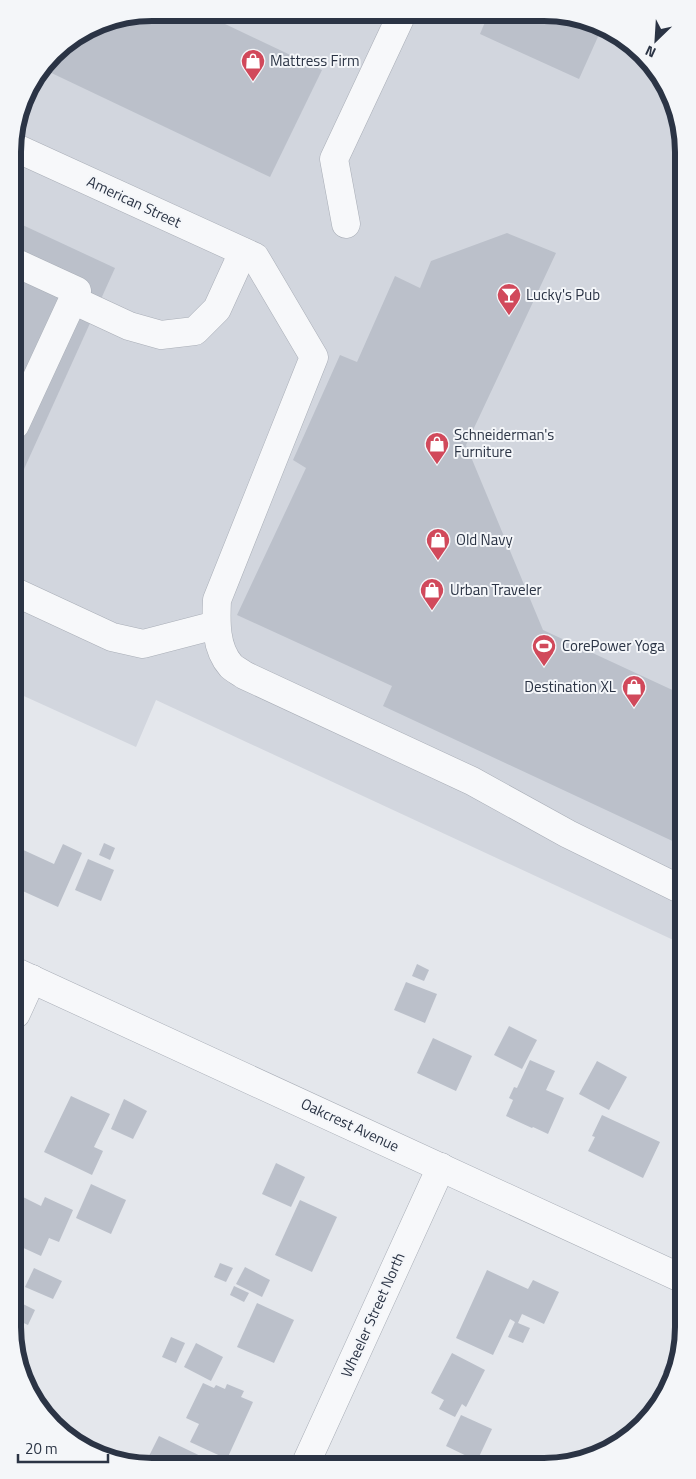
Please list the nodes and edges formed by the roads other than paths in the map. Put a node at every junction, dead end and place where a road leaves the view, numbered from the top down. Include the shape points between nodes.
1 (399, 21) edge
2 (22, 151) edge
3 (346, 224) dead end
4 (249, 254) junction
5 (22, 266) edge
6 (73, 300) junction
7 (22, 409) edge
8 (22, 595) edge
9 (216, 625) junction
10 (674, 886) edge
11 (24, 975) edge
12 (21, 988) edge
13 (441, 1167) junction
14 (674, 1275) edge
15 (308, 1458) edge

1 - 3 street via 334,159
2 - 4 street, American Street
4 - 6 street via 217,309 195,331 161,336 129,326
4 - 9 street via 314,357 218,600
5 - 6 street via 77,291
6 - 7 street
8 - 9 street via 112,637 143,644
9 - 10 street via 222,649 231,666 244,675 472,781 568,834
11 - 12 street
11 - 13 street, Oakcrest Avenue
13 - 14 street, Oakcrest Avenue
13 - 15 street, Wheeler Street North

